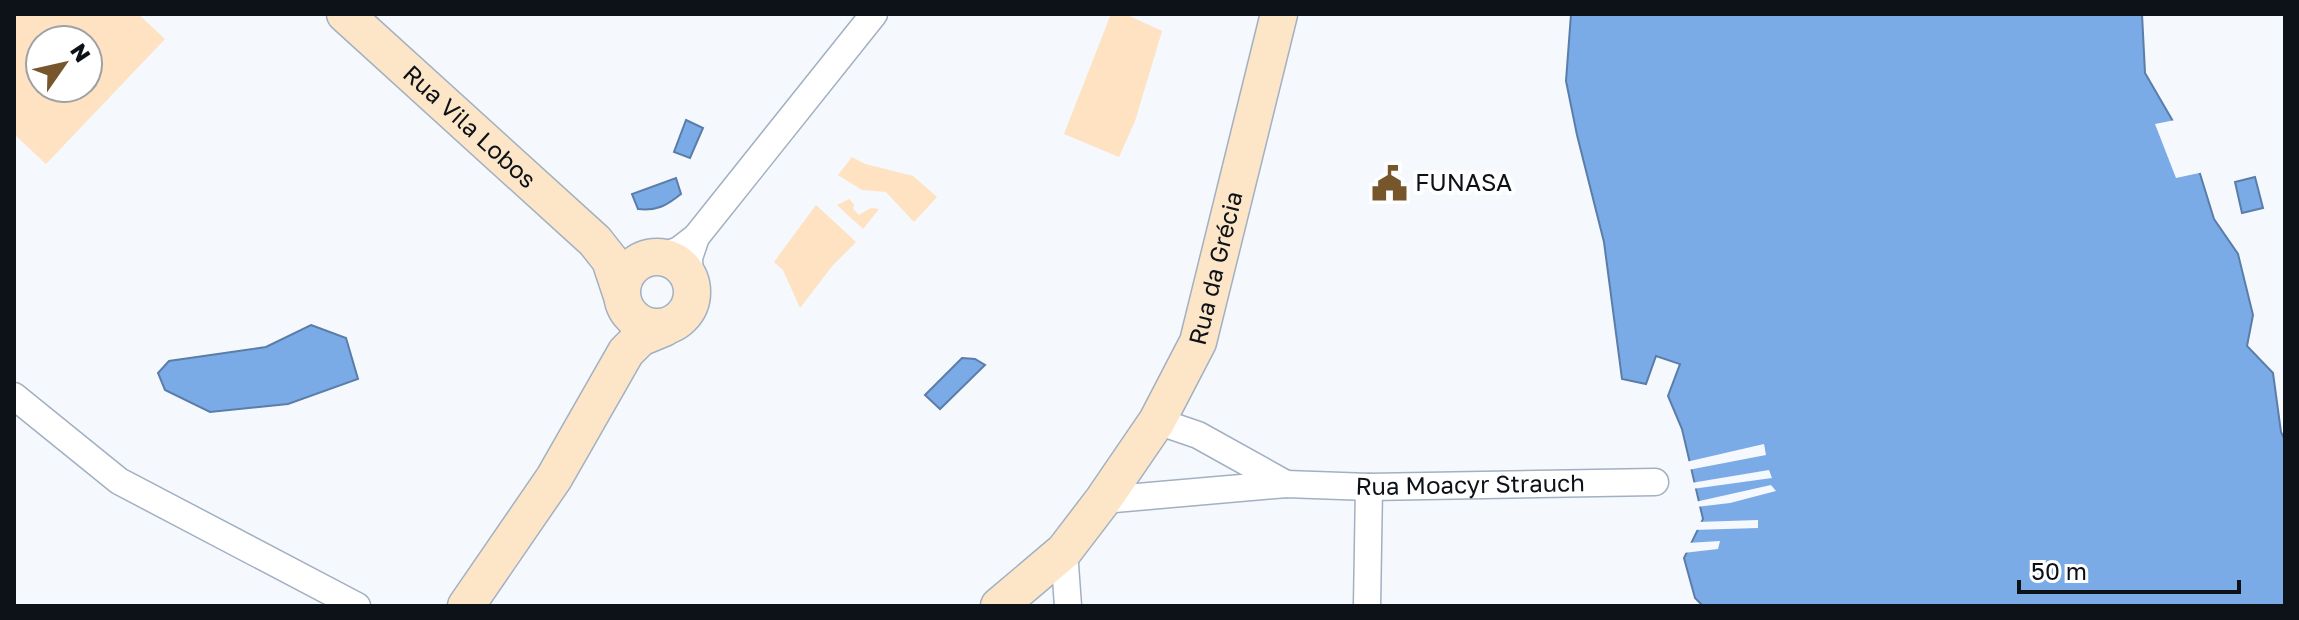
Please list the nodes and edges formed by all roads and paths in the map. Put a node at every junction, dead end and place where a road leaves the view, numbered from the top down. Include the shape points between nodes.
1 (345, 14) edge
2 (874, 14) edge
3 (1279, 14) edge
4 (696, 237) junction
5 (595, 241) junction
6 (656, 257) junction
7 (690, 280) junction
8 (622, 299) junction
9 (664, 328) junction
10 (626, 352) junction
11 (14, 396) edge
12 (1157, 421) junction
13 (1655, 482) dead end
14 (1286, 484) junction
15 (1369, 487) junction
16 (1100, 504) junction
17 (1066, 581) edge
18 (357, 606) edge
19 (466, 606) edge
20 (999, 606) edge
21 (1013, 606) edge
22 (1367, 606) edge

1 - 5 street, Rua Vila Lobos
2 - 4 street
3 - 12 street, Rua da Grécia via 1198,342
4 - 6 street via 679,250
4 - 7 street via 689,258
5 - 6 street, Rua Vila Lobos via 619,254
5 - 8 street, Rua Vila Lobos via 610,260
6 - 7 street via 684,269
6 - 8 street via 629,270
7 - 9 street via 685,315
8 - 9 street via 639,324
8 - 10 street, Rua Vila Lobos via 630,334
9 - 10 street via 640,338
10 - 19 street via 554,478
11 - 18 street via 119,481
12 - 14 street, Rua Moacyr Strauch via 1198,435
12 - 16 street, Rua da Grécia
13 - 15 street, Rua Moacyr Strauch
14 - 15 street, Rua Moacyr Strauch
14 - 16 street, Rua Moacyr Strauch
15 - 22 street
16 - 17 street, Rua da Grécia
17 - 20 street
17 - 21 street

